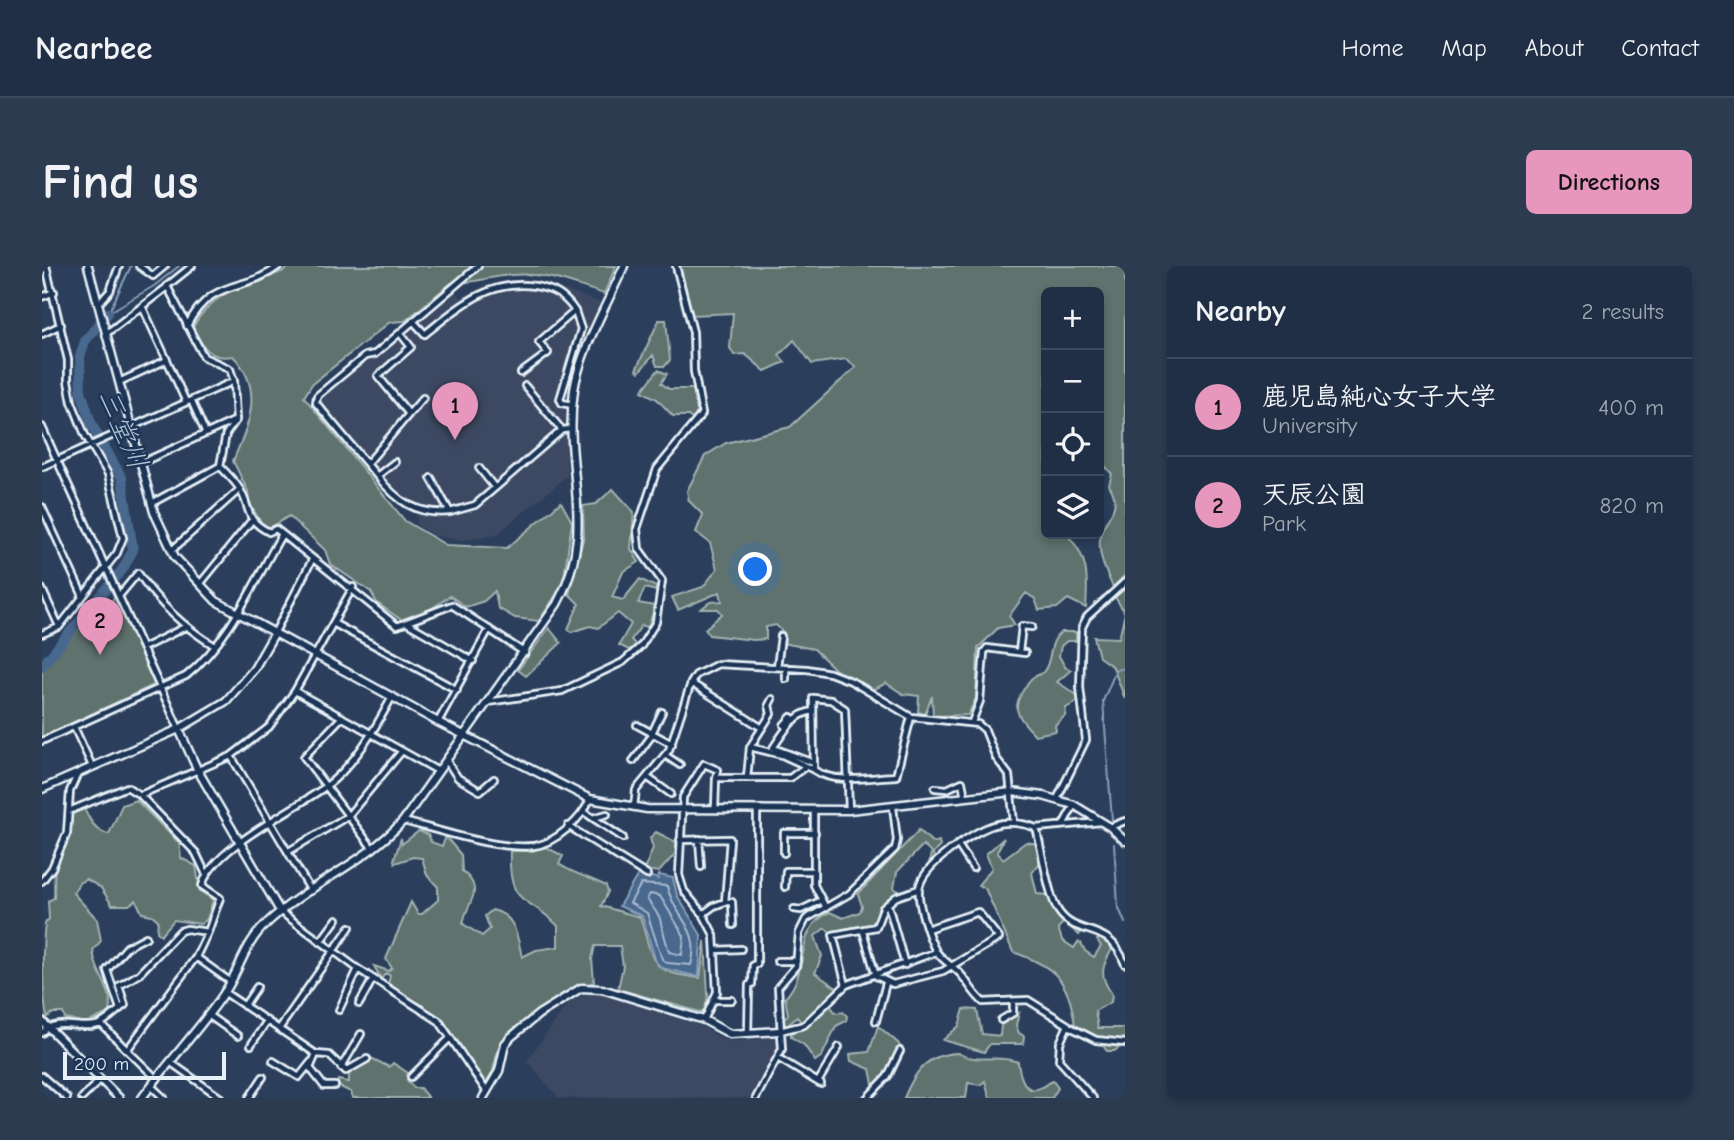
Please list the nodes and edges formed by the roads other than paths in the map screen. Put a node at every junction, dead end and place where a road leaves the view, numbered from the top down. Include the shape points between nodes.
1 (46, 266) edge
2 (88, 266) edge
3 (119, 266) edge
4 (139, 266) edge
5 (165, 266) edge
6 (192, 266) edge
7 (279, 266) edge
8 (478, 266) edge
9 (624, 266) edge
10 (676, 266) edge
11 (167, 286) junction
12 (54, 292) junction
13 (42, 297) edge
14 (99, 305) junction
15 (142, 306) junction
16 (575, 311) junction
17 (413, 321) junction
18 (61, 325) junction
19 (187, 327) junction
20 (106, 331) junction
21 (400, 333) junction
22 (42, 334) edge
23 (167, 360) junction
24 (521, 373) dead end
25 (234, 380) junction
26 (119, 382) junction
27 (525, 386) dead end
28 (423, 398) dead end
29 (188, 401) junction
30 (573, 405) junction
31 (410, 414) junction
32 (236, 420) junction
33 (42, 427) edge
34 (131, 427) junction
35 (572, 429) junction
36 (562, 430) junction
37 (206, 433) junction
38 (93, 443) junction
39 (57, 460) junction
40 (395, 462) dead end
41 (141, 463) junction
42 (367, 464) junction
43 (220, 466) junction
44 (42, 467) edge
45 (479, 468) dead end
46 (377, 476) junction
47 (431, 478) dead end
48 (495, 488) junction
49 (240, 489) junction
50 (152, 503) junction
51 (42, 507) edge
52 (450, 512) junction
53 (252, 520) junction
54 (282, 534) junction
55 (171, 550) junction
56 (312, 560) junction
57 (107, 569) junction
58 (1125, 582) edge
59 (199, 585) junction
60 (353, 587) junction
61 (42, 589) edge
62 (118, 595) junction
63 (83, 596) junction
64 (237, 613) junction
65 (333, 622) junction
66 (406, 623) junction
67 (59, 626) junction
68 (185, 627) junction
69 (1032, 627) dead end
70 (489, 629) junction
71 (42, 634) edge
72 (274, 634) junction
73 (781, 636) dead end
74 (215, 646) junction
75 (143, 649) junction
76 (525, 653) junction
77 (314, 655) junction
78 (472, 661) junction
79 (776, 667) junction
80 (786, 667) junction
81 (786, 679) dead end
82 (691, 683) junction
83 (160, 688) junction
84 (457, 690) junction
85 (295, 691) junction
86 (392, 697) junction
87 (772, 699) dead end
88 (488, 702) junction
89 (813, 711) junction
90 (662, 712) dead end
91 (342, 717) junction
92 (911, 717) junction
93 (795, 720) junction
94 (438, 722) junction
95 (972, 722) junction
96 (637, 725) dead end
97 (784, 725) dead end
98 (74, 727) junction
99 (762, 728) junction
100 (179, 729) junction
101 (372, 734) junction
102 (653, 734) junction
103 (465, 736) junction
104 (42, 741) edge
105 (672, 744) junction
106 (750, 747) junction
107 (402, 751) junction
108 (665, 755) junction
109 (231, 757) junction
110 (446, 761) junction
111 (632, 761) dead end
112 (814, 763) junction
113 (680, 765) dead end
114 (806, 765) junction
115 (92, 766) junction
116 (197, 769) junction
117 (439, 771) junction
118 (814, 771) junction
119 (78, 773) junction
120 (647, 777) junction
121 (716, 778) junction
122 (747, 778) junction
123 (848, 778) junction
124 (494, 779) dead end
125 (326, 786) junction
126 (935, 788) dead end
127 (42, 789) edge
128 (1012, 792) junction
129 (671, 794) dead end
130 (140, 796) junction
131 (965, 797) junction
132 (590, 799) junction
133 (1057, 799) junction
134 (1074, 805) junction
135 (634, 807) junction
136 (893, 807) junction
137 (681, 810) junction
138 (715, 810) junction
139 (757, 810) junction
140 (814, 810) junction
141 (849, 810) junction
142 (69, 811) junction
143 (584, 812) junction
144 (607, 814) dead end
145 (348, 816) junction
146 (593, 818) junction
147 (271, 820) junction
148 (403, 821) junction
149 (1125, 821) edge
150 (1102, 822) junction
151 (1014, 823) junction
152 (1063, 825) junction
153 (568, 826) junction
154 (1110, 827) junction
155 (1036, 828) junction
156 (815, 834) junction
157 (623, 838) dead end
158 (680, 839) junction
159 (699, 839) junction
160 (1125, 841) edge
161 (239, 845) junction
162 (958, 845) junction
163 (373, 849) junction
164 (289, 851) junction
165 (784, 853) dead end
166 (701, 867) dead end
167 (973, 868) dead end
168 (814, 871) junction
169 (205, 872) junction
170 (647, 875) dead end
171 (42, 881) edge
172 (785, 887) dead end
173 (919, 889) junction
174 (312, 891) junction
175 (821, 900) junction
176 (725, 902) junction
177 (887, 905) junction
178 (825, 908) junction
179 (794, 909) dead end
180 (280, 911) junction
181 (703, 914) junction
182 (337, 919) dead end
183 (733, 925) dead end
184 (350, 927) dead end
185 (927, 929) junction
186 (863, 931) junction
187 (208, 932) junction
188 (146, 937) dead end
189 (320, 942) junction
190 (741, 949) dead end
191 (715, 950) junction
192 (332, 951) junction
193 (936, 952) junction
194 (195, 957) junction
195 (777, 961) dead end
196 (797, 961) junction
197 (1125, 964) edge
198 (905, 965) junction
199 (950, 965) junction
200 (358, 969) junction
201 (876, 975) junction
202 (373, 979) junction
203 (231, 982) junction
204 (886, 983) junction
205 (846, 985) junction
206 (257, 987) dead end
207 (224, 992) junction
208 (714, 1000) junction
209 (732, 1000) dead end
210 (1013, 1002) junction
211 (359, 1004) dead end
212 (244, 1006) junction
213 (120, 1009) junction
214 (339, 1010) dead end
215 (208, 1015) junction
216 (704, 1020) junction
217 (1001, 1020) dead end
218 (42, 1021) edge
219 (267, 1021) junction
220 (876, 1021) dead end
221 (101, 1024) junction
222 (1068, 1025) junction
223 (279, 1029) junction
224 (44, 1030) edge
225 (780, 1031) junction
226 (361, 1034) dead end
227 (748, 1034) junction
228 (238, 1037) dead end
229 (451, 1038) junction
230 (1125, 1043) edge
231 (251, 1045) dead end
232 (839, 1047) dead end
233 (127, 1050) junction
234 (900, 1051) dead end
235 (316, 1054) junction
236 (778, 1058) junction
237 (367, 1059) dead end
238 (169, 1061) junction
239 (273, 1061) dead end
240 (311, 1062) junction
241 (341, 1068) junction
242 (42, 1076) edge
243 (263, 1077) dead end
244 (411, 1077) dead end
245 (157, 1079) junction
246 (100, 1080) junction
247 (151, 1086) junction
248 (335, 1086) dead end
249 (487, 1096) edge
250 (66, 1098) edge
251 (82, 1098) edge
252 (119, 1098) edge
253 (142, 1098) edge
254 (164, 1098) edge
255 (221, 1098) edge
256 (249, 1098) edge
257 (757, 1098) edge
258 (867, 1098) edge
259 (1093, 1098) edge

1 - 12 street
2 - 14 street
3 - 14 street
4 - 5 street via 152,276
6 - 11 street
7 - 19 street via 218,291 197,307
8 - 17 street
9 - 30 street via 584,360
10 - 88 street via 693,332 702,414 657,469 636,529 639,549 662,580 656,622 641,646 623,662 562,691
11 - 15 street
11 - 19 street
12 - 13 street
12 - 18 street
14 - 20 street
15 - 20 street
15 - 23 street
16 - 17 street via 559,294 517,284 468,300 425,334
16 - 24 street via 539,342 548,352
16 - 30 street via 581,329 560,399
17 - 21 street
18 - 22 street
18 - 38 street via 72,402 81,428
19 - 25 street via 204,357 230,369
20 - 26 street
21 - 31 street via 411,347 378,376
21 - 42 street via 317,396 316,403
23 - 26 street
23 - 29 street
25 - 29 street
25 - 32 street
26 - 34 street
27 - 36 street
28 - 31 street
29 - 34 street
29 - 37 street
30 - 35 street
31 - 42 street
32 - 37 street
32 - 43 street via 226,434
33 - 39 street
34 - 38 street
34 - 41 street
35 - 36 street
35 - 76 street via 578,548 566,587
36 - 48 street
37 - 41 street
38 - 39 street
38 - 57 street via 108,474 123,531 122,545
39 - 44 street
39 - 57 street
40 - 46 street
41 - 50 street
42 - 46 street
43 - 49 street
43 - 50 street
45 - 48 street
46 - 52 street via 397,500 416,510
47 - 52 street
48 - 52 street via 475,505
49 - 53 street
49 - 55 street
50 - 55 street
51 - 63 street
53 - 54 street via 269,532 276,529
53 - 59 street
54 - 56 street
54 - 64 street
55 - 59 street
56 - 60 street
56 - 72 street
57 - 62 street
57 - 63 street
58 - 133 street via 1082,627 1080,687 1086,740
59 - 64 street
60 - 65 street
60 - 66 street via 397,626
61 - 67 street
62 - 68 street via 138,573
62 - 75 street
63 - 67 street
64 - 72 street
64 - 74 street
65 - 77 street
65 - 84 street
66 - 70 street via 452,605
66 - 78 street
67 - 71 street
68 - 74 street
68 - 75 street
69 - 95 street via 1020,630 1022,652 987,648 984,652 980,701
70 - 76 street
70 - 78 street
72 - 77 street
72 - 100 street via 235,692
73 - 79 street
74 - 83 street via 186,676
75 - 83 street
76 - 88 street
77 - 85 street
77 - 86 street
78 - 84 street
79 - 80 street
79 - 82 street via 718,664 706,668
80 - 81 street
80 - 92 street via 830,673
82 - 99 street
82 - 105 street
83 - 98 street
83 - 100 street
84 - 94 street
85 - 91 street
85 - 109 street via 269,727
86 - 94 street
86 - 101 street
87 - 99 street via 771,714
88 - 103 street
89 - 93 street
89 - 112 street
89 - 123 street via 813,698 845,709
90 - 102 street
91 - 101 street
91 - 125 street via 304,757
92 - 95 street
92 - 123 street via 896,776
93 - 97 street via 791,717
93 - 112 street via 773,748
94 - 103 street
95 - 128 street via 985,730 1009,775
96 - 102 street
98 - 104 street
98 - 115 street
99 - 106 street
100 - 115 street
100 - 116 street
101 - 107 street
101 - 125 street
102 - 105 street
102 - 111 street
103 - 110 street
103 - 132 street
105 - 108 street
106 - 114 street
106 - 122 street
107 - 117 street
107 - 145 street
108 - 113 street
108 - 120 street
109 - 116 street
109 - 147 street
110 - 117 street
110 - 124 street via 458,778 480,791
112 - 118 street
114 - 118 street
114 - 122 street via 790,778
115 - 119 street
116 - 130 street
116 - 161 street
117 - 148 street
118 - 123 street via 825,779
119 - 127 street
119 - 142 street via 70,791
120 - 129 street
120 - 135 street via 633,798
121 - 122 street
121 - 137 street via 718,770 704,764 683,797
121 - 138 street
123 - 141 street
125 - 145 street
125 - 147 street
126 - 131 street via 947,789 962,782
128 - 131 street
128 - 133 street
128 - 151 street
130 - 142 street via 127,787
130 - 169 street via 196,853
131 - 136 street
132 - 135 street
132 - 143 street
133 - 134 street
134 - 150 street
134 - 152 street
135 - 137 street
136 - 141 street
136 - 178 street via 895,849 849,894
137 - 138 street
137 - 158 street
138 - 139 street
139 - 140 street
139 - 227 street via 757,964 749,985
140 - 141 street
140 - 156 street
142 - 171 street via 68,833
143 - 146 street
143 - 153 street
144 - 146 street
145 - 163 street
145 - 164 street
146 - 157 street
147 - 161 street
147 - 164 street
148 - 153 street via 530,847 551,840
148 - 163 street
149 - 154 street
150 - 152 street
150 - 154 street
151 - 155 street
151 - 162 street via 994,825
152 - 155 street
153 - 170 street
154 - 160 street
155 - 197 street via 1051,895 1060,913 1068,921 1108,937
156 - 165 street via 785,833
156 - 168 street
158 - 159 street
158 - 181 street via 680,884
159 - 166 street
159 - 176 street via 730,839
161 - 169 street
161 - 180 street
162 - 167 street
162 - 173 street via 934,864
163 - 174 street
164 - 174 street
168 - 172 street via 786,871
168 - 175 street
169 - 187 street via 202,886 220,898
173 - 177 street
173 - 185 street
174 - 180 street
175 - 178 street
175 - 179 street
176 - 181 street
176 - 183 street via 732,902
177 - 186 street via 880,924
177 - 198 street
178 - 196 street via 802,925
180 - 189 street
180 - 203 street via 247,945
181 - 191 street via 714,935
182 - 189 street
184 - 192 street
185 - 193 street
185 - 199 street via 978,912 999,938
186 - 201 street
186 - 205 street via 833,935
187 - 194 street
187 - 213 street via 180,931 139,974 119,986 125,1005
188 - 213 street via 127,947 107,970
189 - 192 street
190 - 191 street
191 - 208 street via 718,980
192 - 200 street
192 - 223 street
193 - 198 street
193 - 199 street
194 - 203 street
194 - 233 street
195 - 196 street
196 - 225 street via 778,987
198 - 201 street
199 - 204 street via 905,983
199 - 210 street via 983,1002
200 - 202 street
200 - 214 street
201 - 204 street
201 - 205 street
202 - 211 street
202 - 229 street via 430,1014
203 - 207 street
204 - 220 street
205 - 225 street via 809,1021
206 - 212 street
207 - 212 street
207 - 215 street
208 - 209 street
208 - 216 street
210 - 217 street via 1013,1013
210 - 222 street via 1038,1004
212 - 219 street
213 - 221 street
215 - 228 street
215 - 238 street
216 - 227 street via 720,1031
216 - 249 street via 602,989 581,988 511,1037
218 - 224 street
219 - 223 street
219 - 231 street
221 - 224 street via 65,1024
221 - 233 street
222 - 230 street via 1096,1040
222 - 259 street via 1059,1060
223 - 235 street
224 - 246 street
225 - 227 street
225 - 236 street
226 - 241 street
229 - 244 street
229 - 249 street
232 - 236 street via 820,1083
233 - 245 street
234 - 258 street via 887,1077
235 - 240 street
235 - 241 street via 329,1055
236 - 257 street
237 - 241 street via 346,1070
238 - 245 street
238 - 255 street
239 - 240 street via 299,1077
240 - 248 street via 321,1083
242 - 250 street
243 - 256 street
245 - 247 street
246 - 251 street
246 - 252 street
247 - 253 street
247 - 254 street

